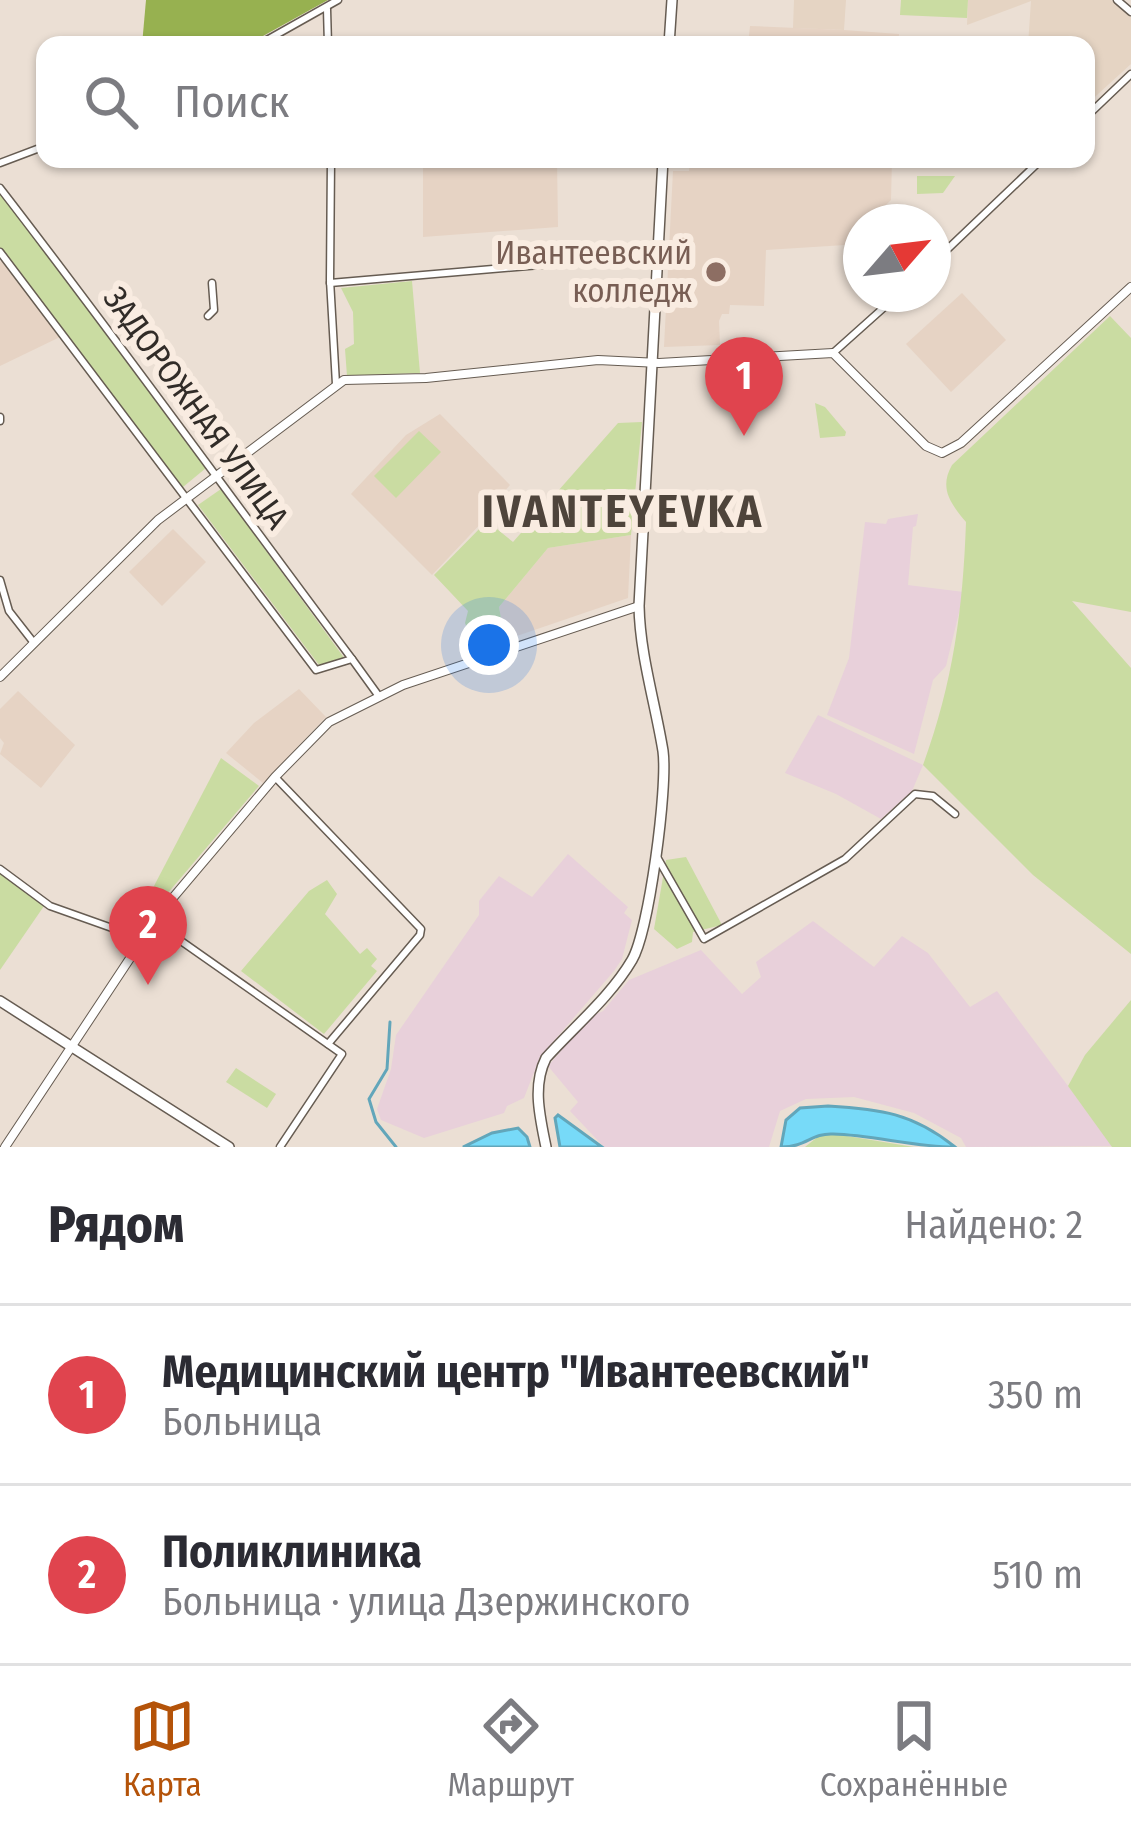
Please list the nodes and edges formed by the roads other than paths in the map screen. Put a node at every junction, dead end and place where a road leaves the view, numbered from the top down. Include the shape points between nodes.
1 (338, 0) edge
2 (672, 0) edge
3 (1117, 0) edge
4 (327, 9) junction
5 (1131, 12) edge
6 (275, 36) edge
7 (328, 36) edge
8 (670, 36) edge
9 (1131, 74) edge
10 (1095, 108) edge
11 (36, 150) edge
12 (0, 164) edge
13 (331, 168) edge
14 (662, 168) edge
15 (1032, 168) edge
16 (0, 188) edge
17 (951, 245) edge
18 (0, 252) edge
19 (656, 255) junction
20 (212, 283) dead end
21 (330, 283) junction
22 (1131, 287) edge
23 (879, 312) edge
24 (208, 316) dead end
25 (833, 353) junction
26 (649, 361) junction
27 (336, 384) junction
28 (216, 476) junction
29 (188, 497) junction
30 (0, 580) edge
31 (639, 606) junction
32 (34, 643) junction
33 (352, 659) junction
34 (0, 677) edge
35 (378, 694) junction
36 (274, 777) junction
37 (955, 814) dead end
38 (654, 855) junction
39 (0, 869) edge
40 (154, 922) junction
41 (143, 939) junction
42 (0, 1001) edge
43 (328, 1044) junction
44 (70, 1048) junction
45 (5, 1147) edge
46 (229, 1147) edge
47 (280, 1147) edge
48 (546, 1147) edge

1 - 4 street
2 - 8 main road
3 - 5 street
4 - 6 street
4 - 7 street
9 - 10 street
11 - 12 street
13 - 21 street
14 - 19 main road
15 - 17 street
16 - 28 street, ЗАДОРОЖНАЯ УЛИЦА
18 - 29 street, ЗАДОРОЖНАЯ УЛИЦА
19 - 21 street
19 - 26 main road
20 - 24 street
21 - 27 street
22 - 25 street via 942,453
23 - 25 street
25 - 26 street
26 - 27 street
26 - 31 main road
27 - 28 street
28 - 29 street
28 - 33 street, ЗАДОРОЖНАЯ УЛИЦА
29 - 32 street
29 - 33 street, ЗАДОРОЖНАЯ УЛИЦА via 316,670
30 - 32 street via 9,611
31 - 35 street
31 - 38 main road via 665,770
32 - 34 street
33 - 35 street, ЗАДОРОЖНАЯ УЛИЦА
35 - 36 street via 329,722
36 - 40 street
36 - 43 street via 421,928
37 - 38 street via 933,796 915,794 845,859 704,939
38 - 48 main road via 632,959 540,1070
39 - 41 street via 50,906
40 - 41 street
40 - 43 street
41 - 44 street
42 - 44 main road
43 - 47 street via 342,1054
44 - 45 street
44 - 46 main road

